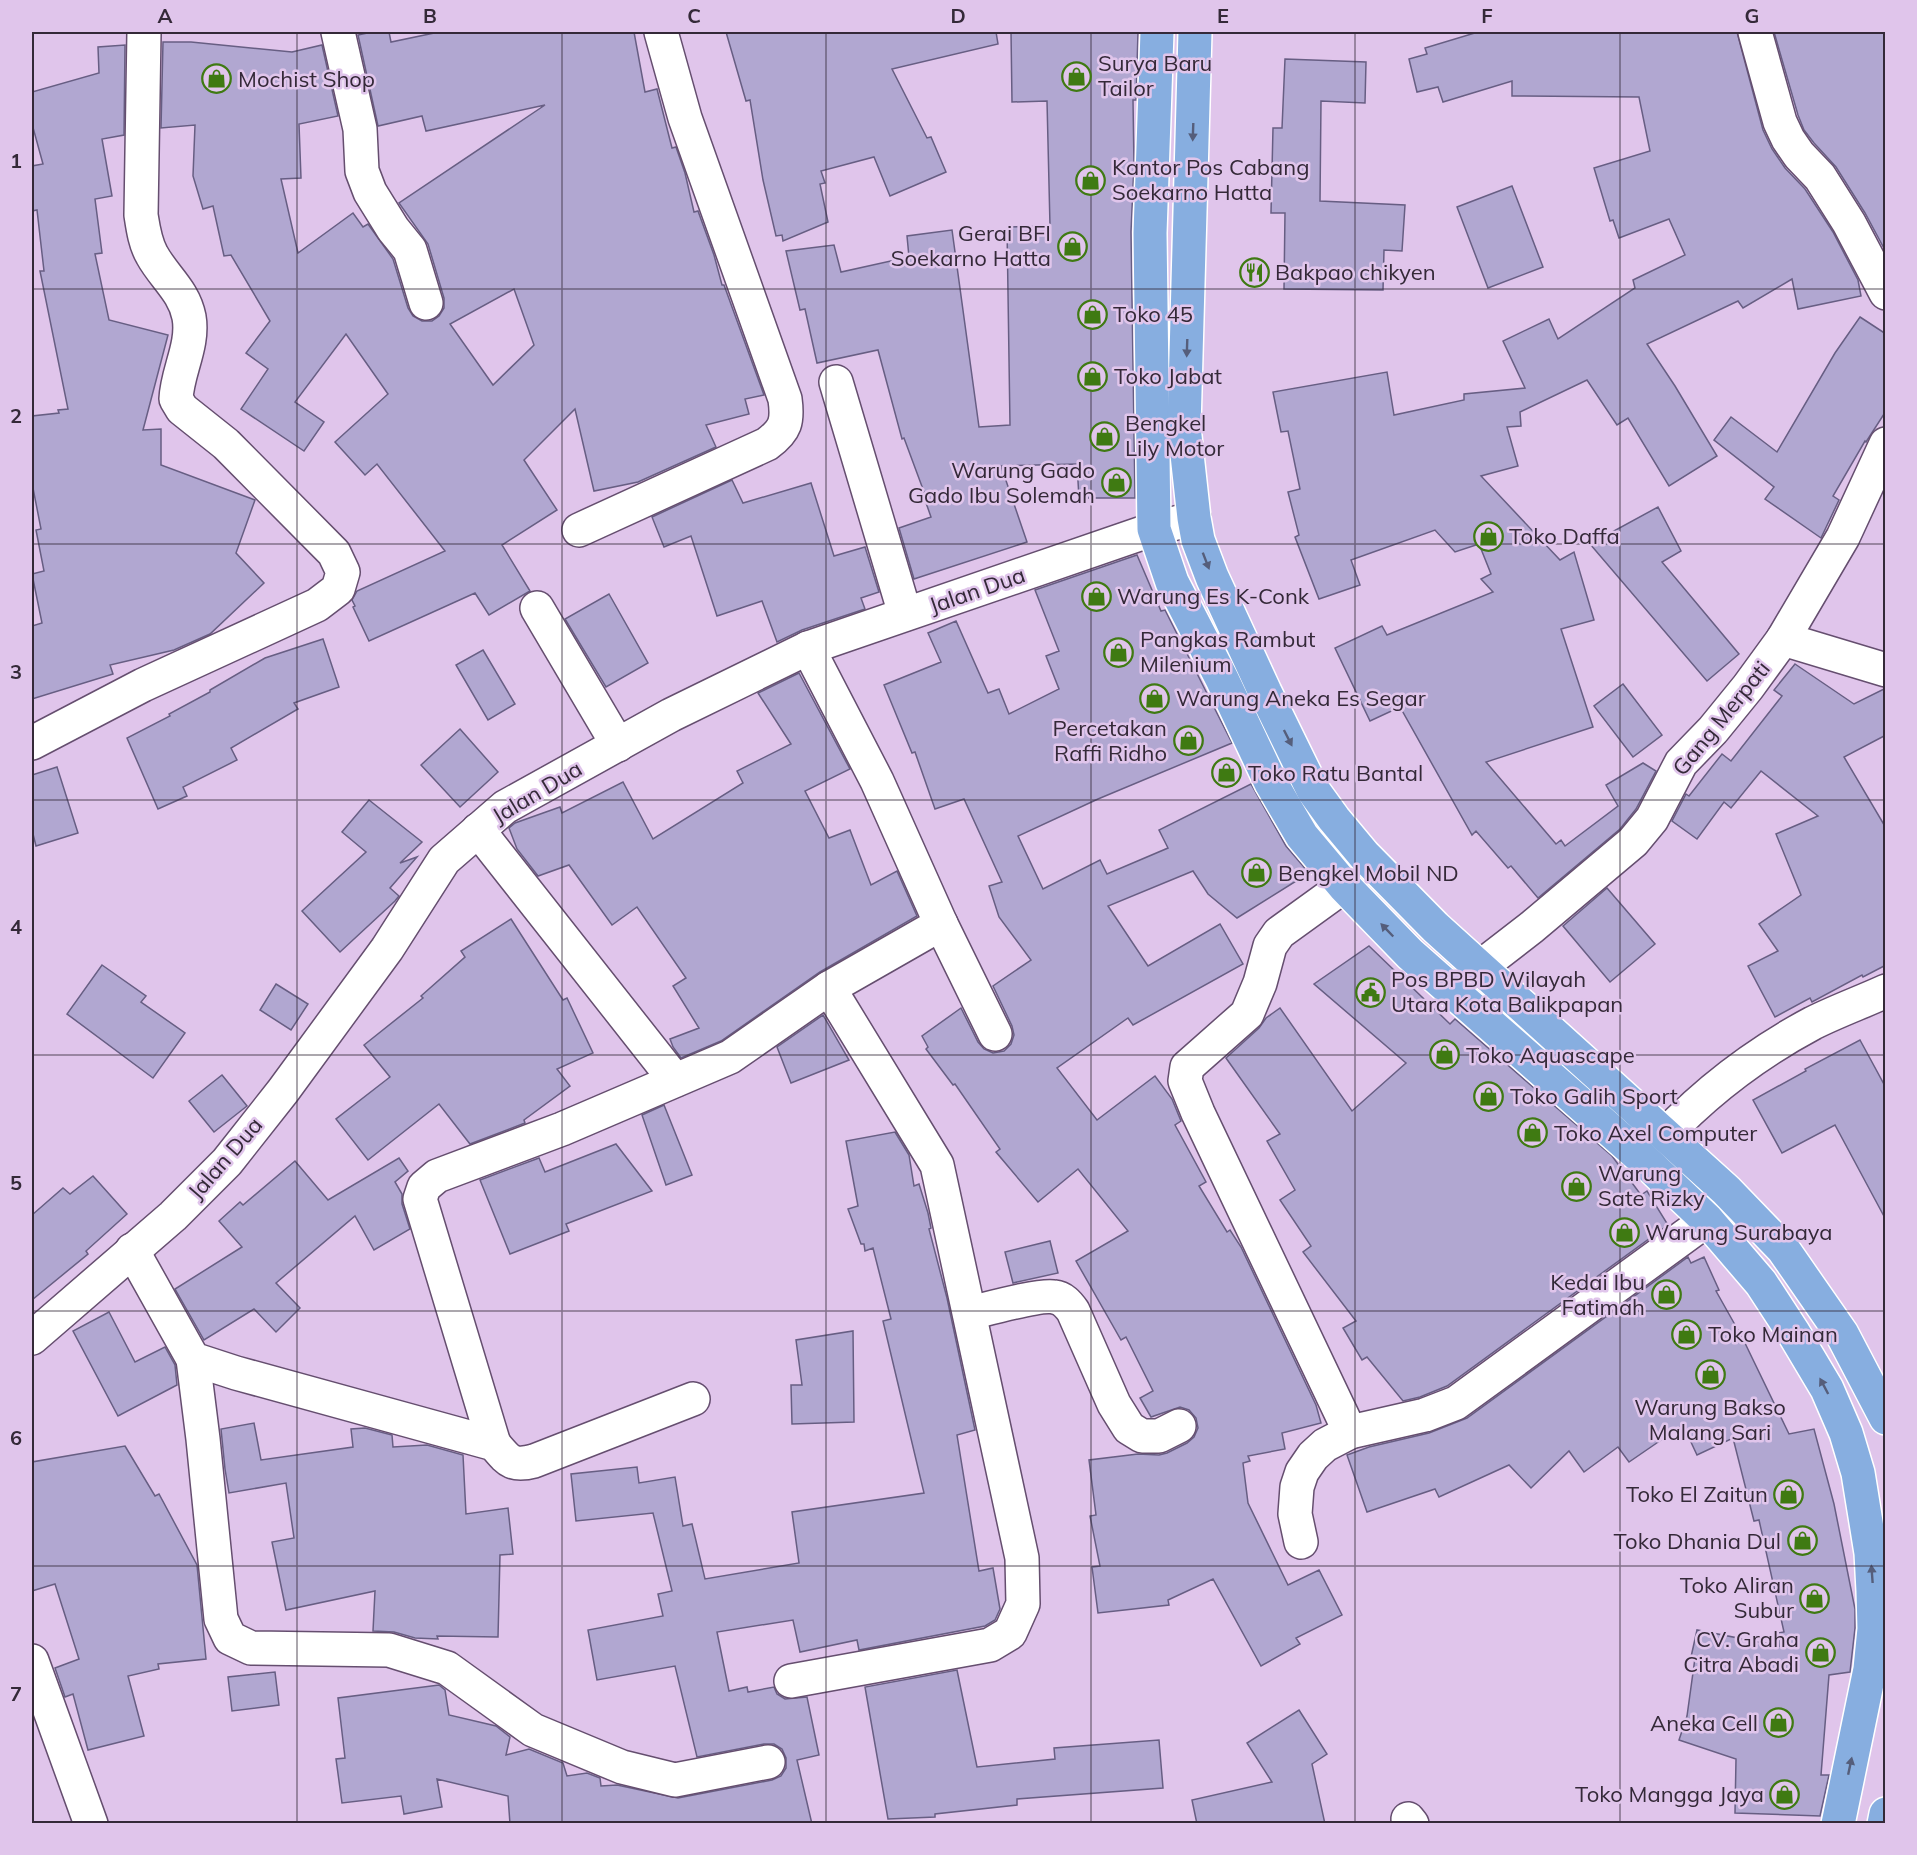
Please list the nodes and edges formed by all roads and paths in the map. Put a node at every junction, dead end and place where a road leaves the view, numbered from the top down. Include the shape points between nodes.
1 (144, 32) edge
2 (338, 32) edge
3 (661, 32) edge
4 (1157, 32) edge
5 (1195, 32) edge
6 (1755, 32) edge
7 (1886, 293) edge
8 (426, 303) dead end
9 (836, 382) dead end
10 (1886, 444) edge
11 (1194, 518) junction
12 (1154, 529) junction
13 (579, 530) dead end
14 (537, 608) dead end
15 (905, 614) junction
16 (1783, 639) junction
17 (808, 648) junction
18 (1886, 670) edge
19 (32, 743) edge
20 (618, 745) junction
21 (478, 830) junction
22 (1344, 886) junction
23 (941, 924) junction
24 (1435, 927) junction
25 (1410, 954) junction
26 (1479, 968) junction
27 (829, 988) junction
28 (1886, 992) edge
29 (995, 1034) dead end
30 (675, 1080) junction
31 (1665, 1134) junction
32 (1643, 1159) junction
33 (1707, 1220) junction
34 (132, 1250) junction
35 (970, 1313) junction
36 (32, 1338) edge
37 (193, 1359) junction
38 (693, 1399) dead end
39 (1886, 1418) edge
40 (1179, 1426) dead end
41 (1350, 1432) junction
42 (494, 1444) junction
43 (1301, 1542) dead end
44 (32, 1661) edge
45 (791, 1681) dead end
46 (768, 1762) dead end
47 (1886, 1814) edge
48 (91, 1824) edge
49 (1838, 1824) edge
50 (1884, 1824) edge

1 - 19 street via 144,237 152,255 179,291 189,318 188,348 176,399 326,545 343,572 338,589 317,604 143,685
2 - 8 street via 360,129 362,171 370,192 410,250
3 - 13 street via 685,118 785,399 786,423 767,444
4 - 12 highway via 1150,232
5 -> 11 highway via 1184,427
6 - 7 street via 1788,139 1820,177
9 - 15 street
10 - 16 street via 1843,537
11 - 12 street, Jalan Dua
11 -> 24 highway via 1212,577 1314,790 1364,855
12 - 15 street, Jalan Dua
12 - 22 highway via 1172,582 1271,783 1302,836
14 - 20 street
15 - 17 street, Jalan Dua
16 - 18 street, Gang Merpati
16 - 26 street, Gang Merpati via 1713,730 1681,763 1652,819 1633,842
17 - 20 street, Jalan Dua
17 - 23 street via 877,781
20 - 21 street, Jalan Dua via 505,807
21 - 30 street
21 - 34 street, Jalan Dua via 444,860 387,949 227,1161 173,1216
25 -> 22 highway
22 - 41 street via 1279,933 1270,946 1247,1014 1187,1067 1184,1077
23 - 27 street
23 - 29 street
24 - 25 highway
24 - 26 highway
25 - 32 highway
26 - 31 highway
27 - 30 street via 730,1057
27 - 35 street via 937,1165
28 - 31 street via 1814,1023 1755,1058
30 - 42 street via 562,1129 437,1176 424,1187 420,1199
31 - 32 street
31 - 39 highway via 1783,1249 1842,1334
32 - 33 highway
33 - 41 street via 1456,1403 1425,1415
49 -> 33 highway via 1868,1680 1874,1629 1871,1553 1858,1473 1827,1389 1793,1332 1761,1283
34 - 36 street, Jalan Dua
34 - 37 street
35 - 40 street via 1041,1296 1065,1301 1129,1428 1142,1436 1159,1436
35 - 45 street via 1022,1558 1023,1604 1010,1633 990,1645
37 - 42 street
37 - 46 street via 221,1619 230,1638 251,1648 389,1650 447,1668 533,1730 622,1767 675,1780
38 - 42 street via 523,1464 509,1461
41 - 43 street via 1325,1445 1302,1472 1295,1514
44 - 48 street
47 - 50 highway

